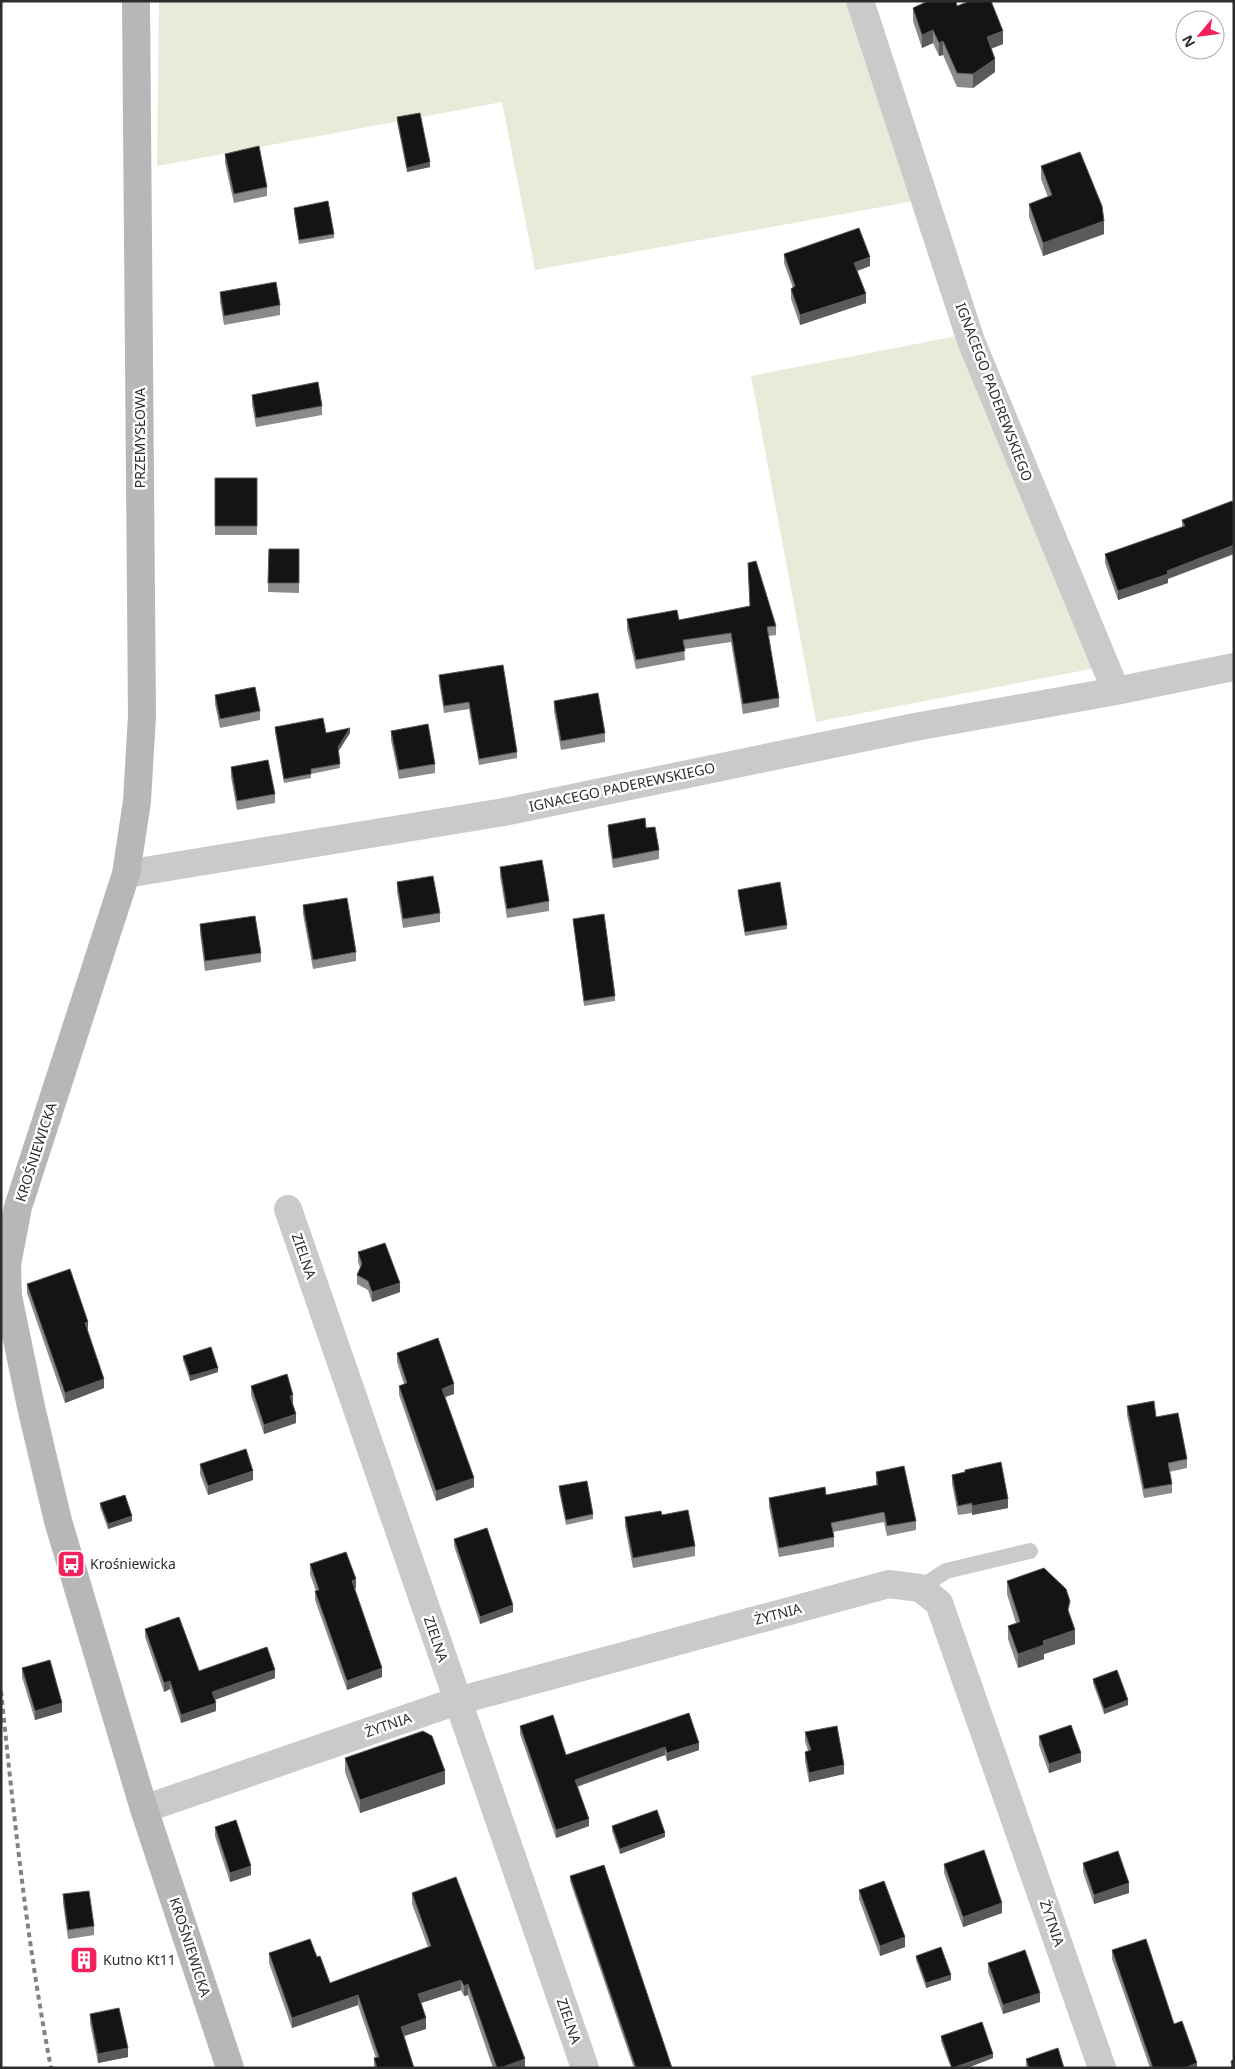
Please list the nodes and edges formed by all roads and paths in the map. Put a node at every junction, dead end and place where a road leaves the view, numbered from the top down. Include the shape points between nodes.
1 (136, 1) edge
2 (860, 1) edge
3 (1234, 667) edge
4 (1116, 691) junction
5 (126, 874) junction
6 (288, 1209) dead end
7 (1030, 1551) dead end
8 (920, 1588) junction
9 (457, 1701) junction
10 (144, 1809) junction
11 (230, 2068) edge
12 (585, 2068) edge
13 (1102, 2068) edge

1 - 5 street, PRZEMYSŁOWA via 142,716 137,801
2 - 4 street, IGNACEGO PADEREWSKIEGO via 970,340
3 - 4 street, IGNACEGO PADEREWSKIEGO
4 - 5 street, IGNACEGO PADEREWSKIEGO via 915,727 504,812
5 - 10 street, KROŚNIEWICKA via 18,1206 7,1265 8,1296 58,1520
6 - 9 street, ZIELNA
7 - 8 lane via 946,1571
8 - 9 street, ŻYTNIA via 889,1584
8 - 13 street, ŻYTNIA via 939,1603
9 - 10 street, ŻYTNIA
9 - 12 street, ZIELNA
10 - 11 street, KROŚNIEWICKA

